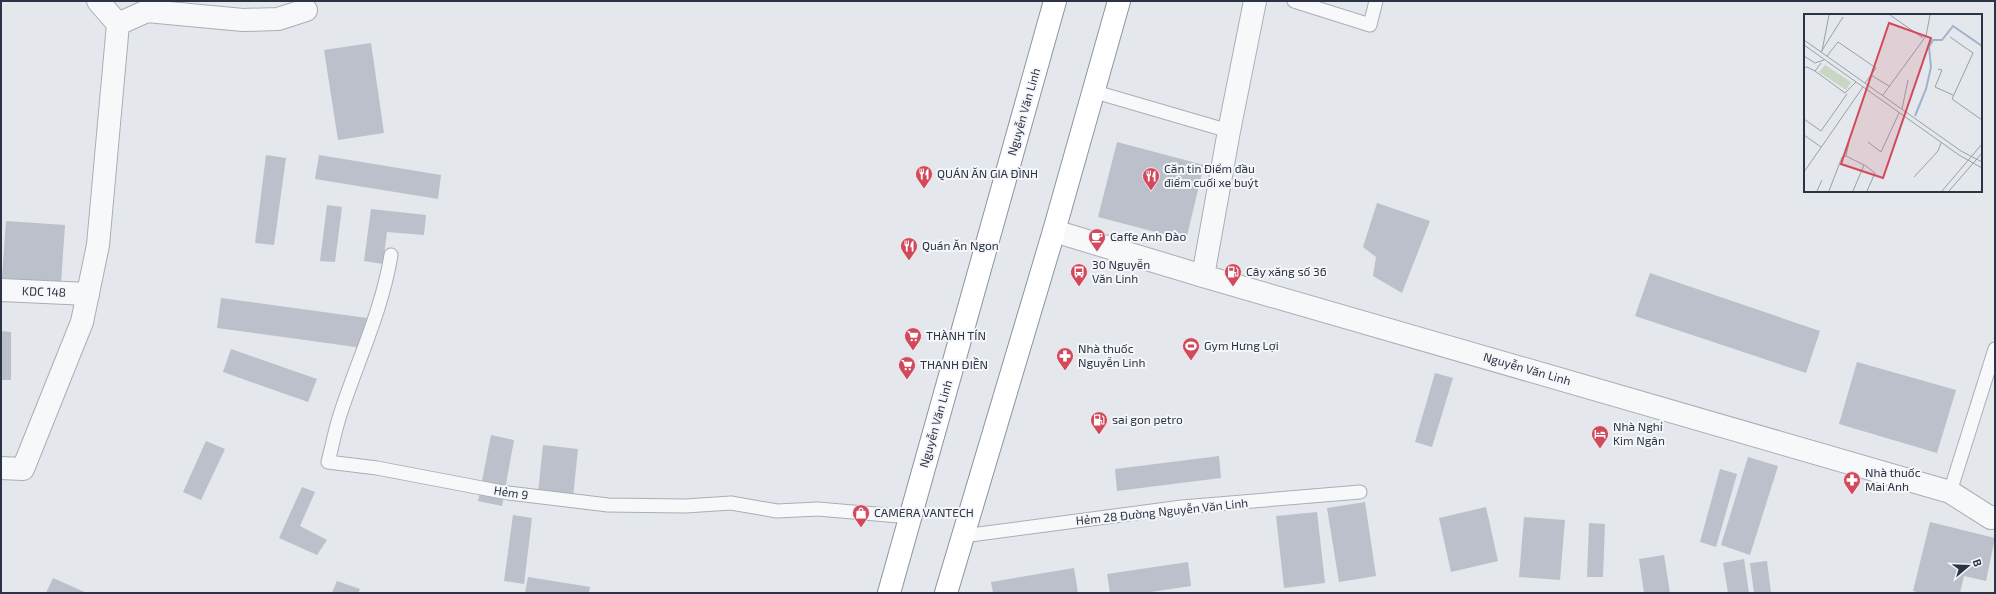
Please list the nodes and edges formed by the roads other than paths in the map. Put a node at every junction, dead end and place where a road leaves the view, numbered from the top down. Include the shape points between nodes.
1 (98, 1) edge
2 (1055, 1) edge
3 (1119, 1) edge
4 (1255, 1) edge
5 (1294, 1) edge
6 (1376, 1) edge
7 (306, 10) dead end
8 (118, 24) junction
9 (1092, 92) junction
10 (1229, 131) junction
11 (1054, 231) junction
12 (391, 255) dead end
13 (1203, 276) junction
14 (1, 290) edge
15 (88, 294) junction
16 (1995, 349) edge
17 (1, 468) edge
18 (1360, 492) dead end
19 (1950, 492) junction
20 (910, 517) junction
21 (1995, 517) edge
22 (963, 536) junction
23 (889, 593) edge
24 (946, 593) edge

1 - 8 street
2 - 20 highway, Nguyễn Văn Linh
3 - 9 highway
4 - 10 street
5 - 6 lane via 1370,25
7 - 8 street via 278,19 257,20 147,11
8 - 15 street via 98,245
9 - 10 lane
9 - 11 highway
10 - 13 street
11 - 13 street, Nguyễn Văn Linh
11 - 22 highway
12 - 20 lane, Hẻm 9 via 388,275 340,415 328,462 377,468 508,493 608,505 685,506 731,503 777,511 818,509
13 - 19 street, Nguyễn Văn Linh
14 - 15 street, KDC 148
15 - 17 street via 82,322 22,469
16 - 19 lane
18 - 22 lane, Hẻm 28 Đường Nguyễn Văn Linh via 1182,507
19 - 21 street, Nguyễn Văn Linh via 1991,518
20 - 23 highway, Nguyễn Văn Linh
22 - 24 highway

